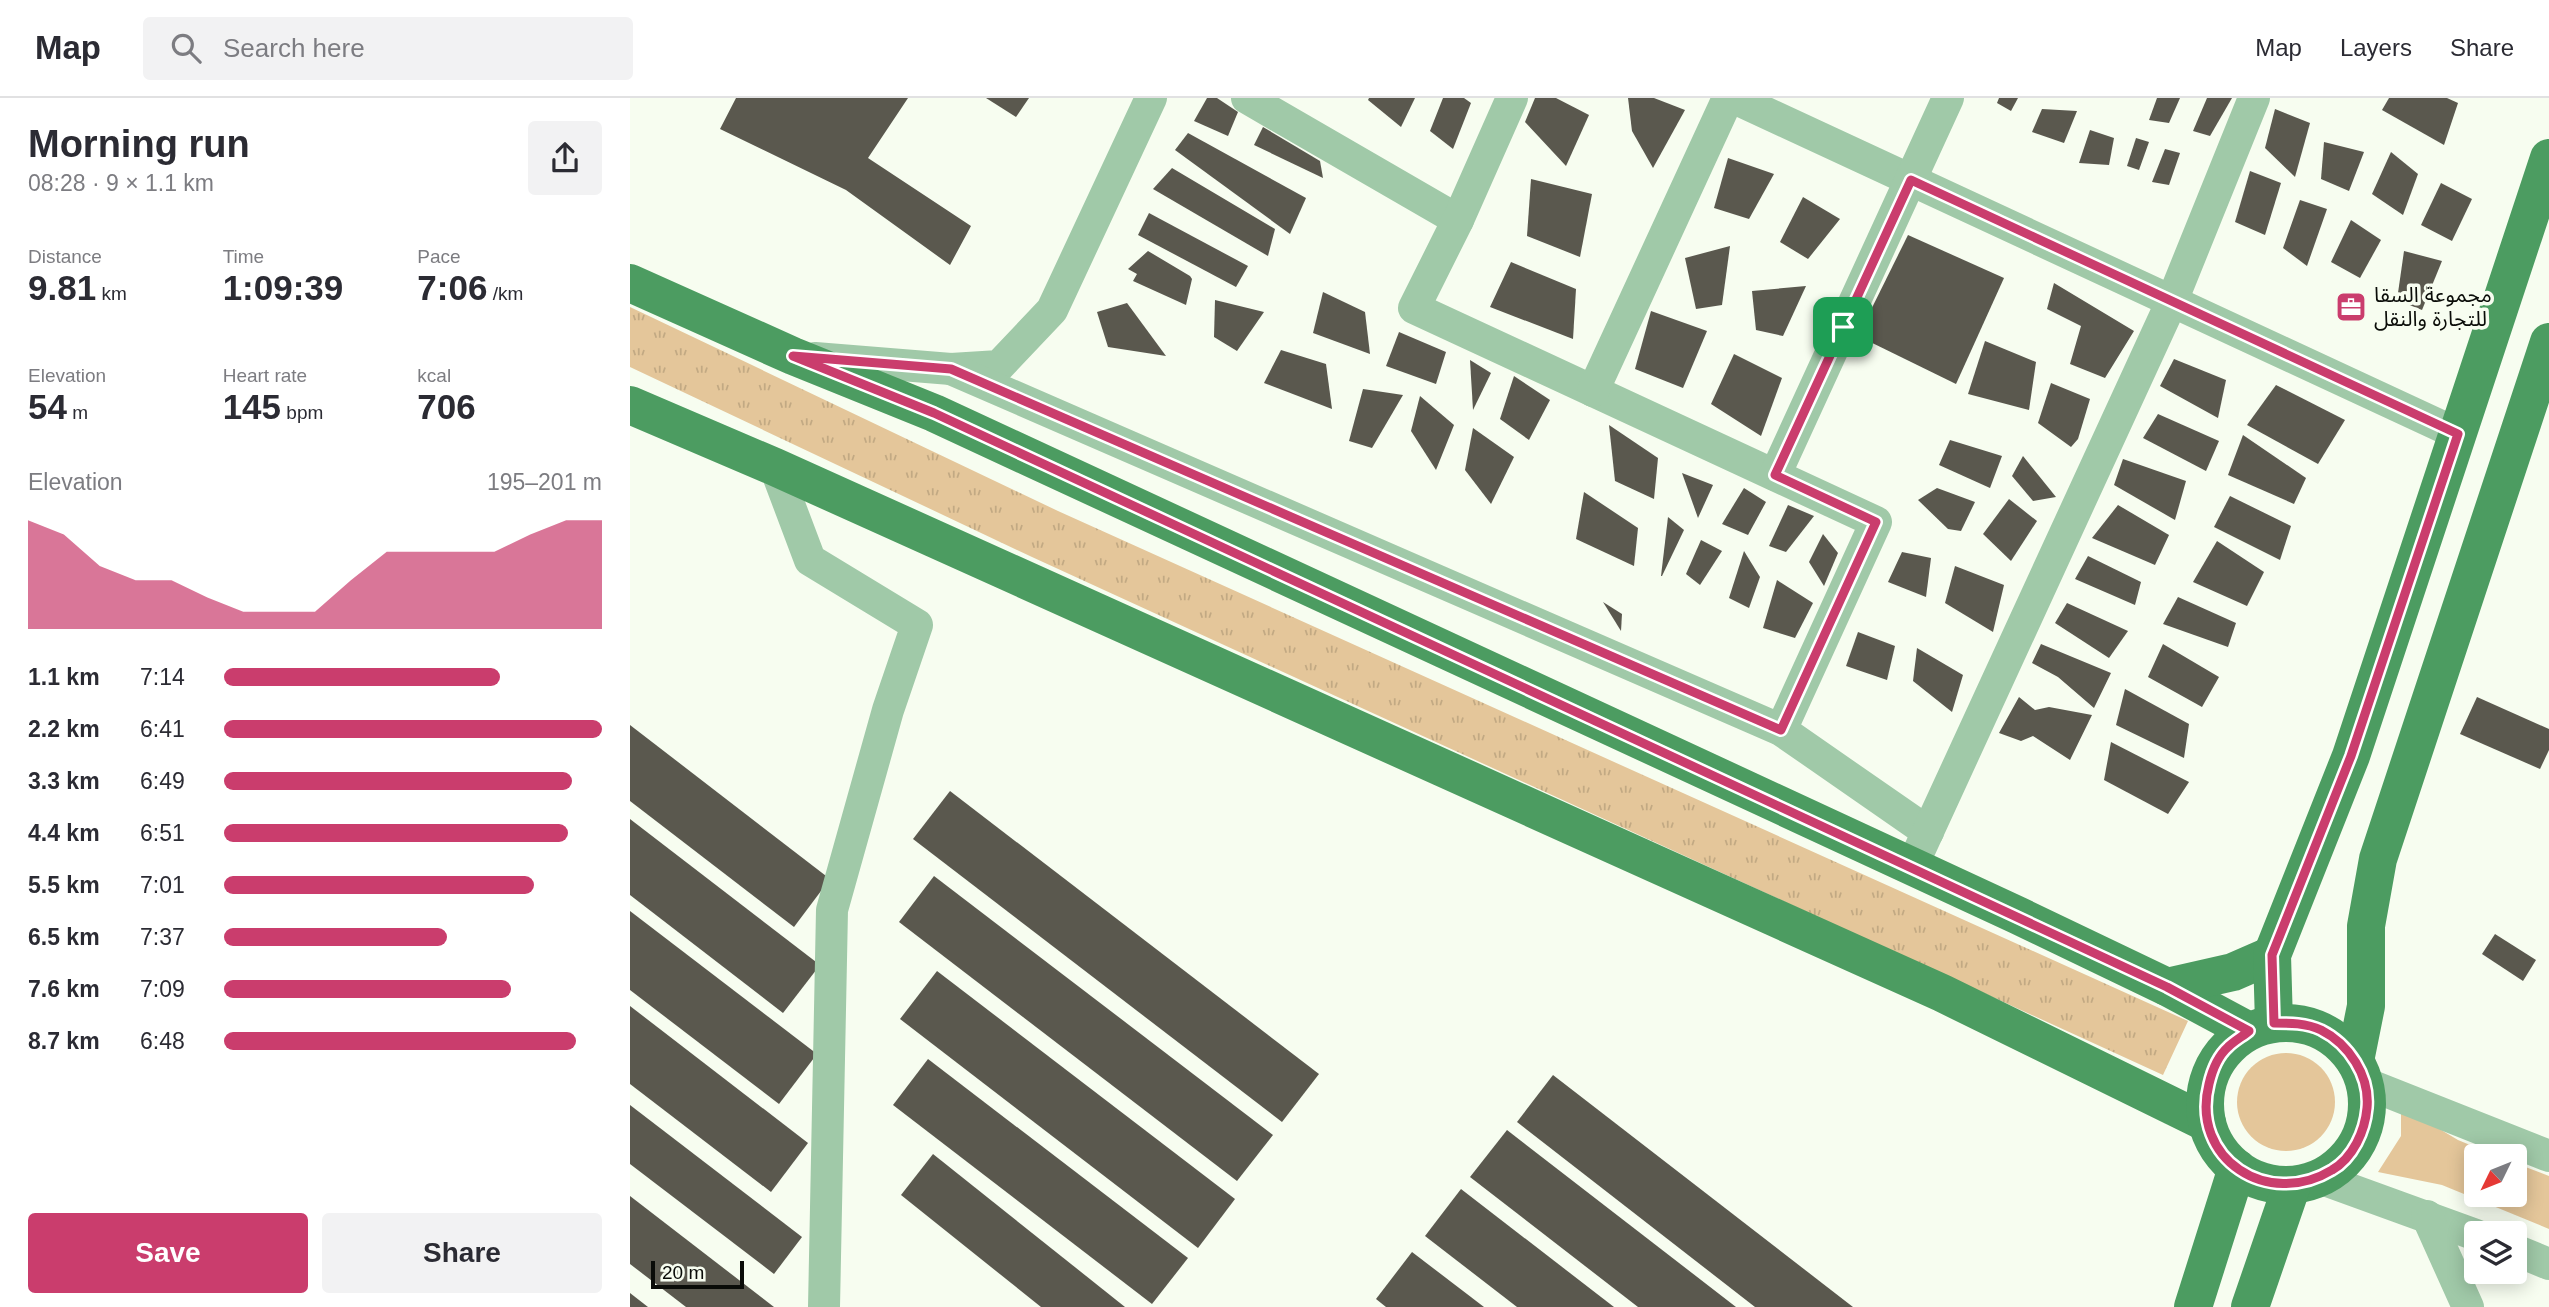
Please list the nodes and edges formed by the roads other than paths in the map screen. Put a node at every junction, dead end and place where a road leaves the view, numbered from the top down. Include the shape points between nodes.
1 (1151, 98) edge
2 (1247, 98) edge
3 (1512, 98) edge
4 (1728, 98) edge
5 (1734, 98) edge
6 (1948, 98) edge
7 (2254, 98) edge
8 (2549, 158) edge
9 (1911, 180) junction
10 (1458, 220) junction
11 (630, 283) edge
12 (2172, 301) junction
13 (2549, 342) edge
14 (793, 356) junction
15 (951, 369) junction
16 (1593, 391) junction
17 (630, 405) edge
18 (2458, 434) junction
19 (775, 467) junction
20 (1775, 475) junction
21 (1781, 730) junction
22 (1928, 832) junction
23 (1912, 867) junction
24 (2272, 955) junction
25 (2167, 987) junction
26 (2262, 1027) junction
27 (2360, 1072) junction
28 (2207, 1124) junction
29 (2549, 1156) edge
30 (2237, 1168) junction
31 (2305, 1181) junction
32 (2427, 1216) junction
33 (2464, 1231) edge
34 (2527, 1255) edge
35 (2549, 1264) edge
36 (824, 1307) edge
37 (2193, 1307) edge
38 (2250, 1307) edge
39 (2468, 1307) edge

1 - 15 street via 1052,310 999,366
2 - 10 street
3 - 10 street
4 - 16 street
5 - 9 street
6 - 9 street
7 - 12 street
8 - 18 main road
9 - 12 street
9 - 20 street
10 - 16 street via 1414,308
11 - 14 main road
12 - 18 street
12 - 22 street
13 - 27 main road via 2378,859 2366,926
14 - 15 street
14 - 23 main road via 934,413
15 - 21 street
16 - 20 street
17 - 19 main road
18 - 24 main road via 2351,756
19 - 28 main road via 1942,993
19 - 36 street via 810,560 917,625 888,709 832,910
20 - 21 street via 1876,522
21 - 22 street
22 - 23 street
23 - 25 main road
24 - 25 main road via 2233,972
24 - 26 main road
25 - 26 main road
26 - 27 main road via 2298,1023 2320,1030 2340,1043
26 - 28 main road via 2227,1047 2212,1070 2206,1096
27 - 29 street
27 - 31 main road via 2368,1106 2354,1149 2339,1166
28 - 30 main road via 2219,1148
30 - 31 main road via 2272,1184
30 - 37 main road
31 - 32 street
31 - 38 main road
32 - 33 street
32 - 39 street
34 - 35 street

